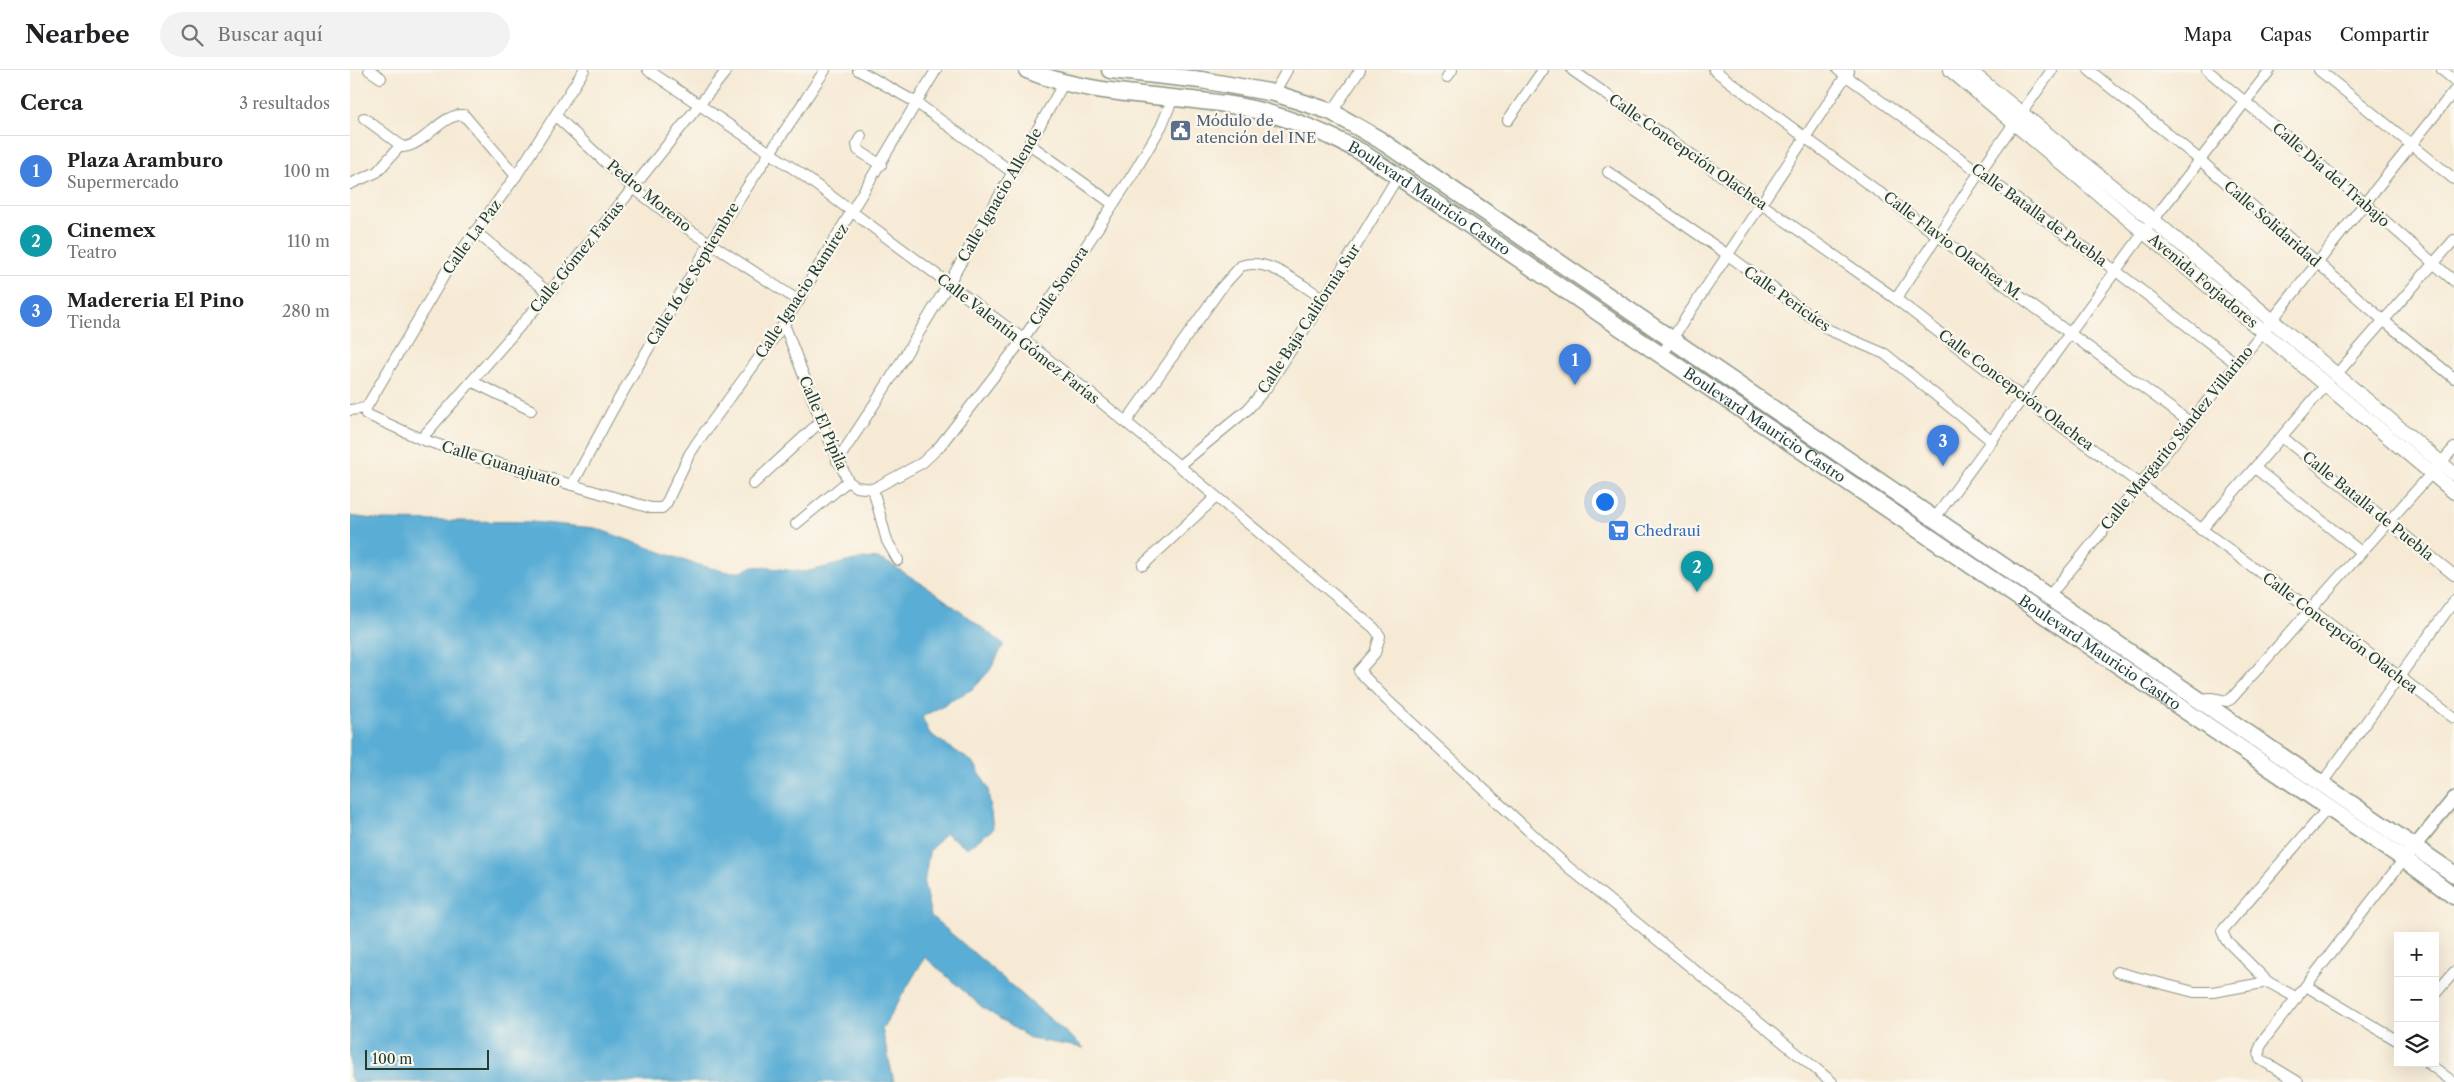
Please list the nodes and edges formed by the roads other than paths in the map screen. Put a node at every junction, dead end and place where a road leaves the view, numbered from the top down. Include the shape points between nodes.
1 (369, 70) edge
2 (584, 70) edge
3 (648, 70) edge
4 (727, 70) edge
5 (825, 70) edge
6 (858, 70) edge
7 (936, 70) edge
8 (1027, 70) edge
9 (1110, 70) edge
10 (1287, 70) edge
11 (1360, 70) edge
12 (1543, 70) edge
13 (1572, 70) edge
14 (1714, 70) edge
15 (1951, 70) edge
16 (1968, 70) edge
17 (2052, 70) edge
18 (2089, 70) edge
19 (2207, 70) edge
20 (2270, 70) edge
21 (2319, 70) edge
22 (2442, 70) edge
23 (1845, 72) edge
24 (1204, 75) edge
25 (381, 78) dead end
26 (2454, 80) edge
27 (1065, 81) junction
28 (2454, 91) edge
29 (1274, 93) junction
30 (1173, 98) junction
31 (917, 102) junction
32 (2245, 102) junction
33 (699, 104) junction
34 (1332, 112) junction
35 (556, 116) junction
36 (364, 118) dead end
37 (2018, 118) junction
38 (1508, 120) dead end
39 (861, 136) dead end
40 (1806, 136) junction
41 (1029, 144) junction
42 (2411, 144) junction
43 (400, 146) junction
44 (770, 152) junction
45 (2200, 160) junction
46 (881, 165) junction
47 (1012, 172) junction
48 (1608, 172) dead end
49 (1979, 173) junction
50 (516, 176) junction
51 (1398, 176) junction
52 (2454, 179) edge
53 (350, 184) edge
54 (632, 187) junction
55 (1428, 196) junction
56 (1467, 199) junction
57 (2364, 202) junction
58 (1762, 203) junction
59 (1113, 204) junction
60 (853, 211) junction
61 (2154, 221) junction
62 (475, 231) junction
63 (2144, 232) junction
64 (1938, 235) junction
65 (2454, 240) edge
66 (710, 243) junction
67 (1728, 255) junction
68 (2316, 262) junction
69 (2433, 264) junction
70 (2116, 271) junction
71 (2454, 281) edge
72 (948, 285) junction
73 (549, 293) junction
74 (1324, 299) junction
75 (1896, 299) junction
76 (798, 301) junction
77 (2383, 320) junction
78 (784, 324) junction
79 (2267, 326) junction
80 (2070, 334) junction
81 (1673, 338) junction
82 (1023, 339) junction
83 (1662, 354) junction
84 (2237, 364) junction
85 (2454, 378) edge
86 (2331, 380) junction
87 (473, 382) junction
88 (2023, 398) junction
89 (366, 408) junction
90 (350, 410) edge
91 (531, 410) dead end
92 (821, 422) junction
93 (1126, 422) junction
94 (2191, 423) junction
95 (2282, 437) junction
96 (421, 439) junction
97 (1992, 441) junction
98 (2454, 448) edge
99 (838, 461) junction
100 (1179, 466) junction
101 (2255, 468) junction
102 (2436, 468) junction
103 (2454, 474) edge
104 (848, 481) junction
105 (753, 484) dead end
106 (572, 485) junction
107 (2141, 485) junction
108 (873, 489) junction
109 (2454, 492) edge
110 (1216, 497) junction
111 (662, 508) joint
112 (1935, 518) junction
113 (2388, 522) junction
114 (796, 524) dead end
115 (2201, 530) junction
116 (2361, 552) junction
117 (898, 560) dead end
118 (1143, 565) dead end
119 (2454, 575) edge
120 (2049, 596) junction
121 (2454, 601) edge
122 (2310, 609) junction
123 (2398, 677) junction
124 (2199, 698) junction
125 (2454, 718) edge
126 (2322, 783) junction
127 (2454, 798) edge
128 (2328, 808) junction
129 (2409, 853) junction
130 (2454, 874) edge
131 (2454, 896) edge
132 (2117, 972) dead end
133 (2454, 972) edge
134 (2268, 982) junction
135 (2306, 986) junction
136 (2439, 989) edge
137 (2297, 998) junction
138 (2394, 1038) edge
139 (2433, 1067) edge
140 (1832, 1082) edge
141 (2298, 1082) edge
142 (2453, 1082) edge

1 - 25 street
2 - 35 street, Calle La Paz
3 - 33 street, Calle Valentín Gómez Farías
4 - 33 street, Calle Gómez Farias
5 - 44 street, Calle 16 de Septiembre
6 - 31 street
7 - 31 street, Calle Ignacio Ramírez
8 - 27 main road, Boulevard Mauricio Castro
9 - 24 main road, Boulevard Mauricio Castro
10 - 29 street
11 - 34 street
12 - 38 street
13 - 58 street, Calle Concepción Olachea
14 - 40 street, Calle Flavio Olachea M.
15 - 37 main road, Avenida Forjadores
16 - 37 main road, Avenida Forjadores
17 - 37 street
18 - 45 street, Calle Solidaridad
19 - 32 street, Calle Día del Trabajo
20 - 32 street
21 - 42 street
22 - 26 street
23 - 40 street
23 - 49 street, Calle Batalla de Puebla
24 - 29 main road, Boulevard Mauricio Castro
27 - 30 main road, Boulevard Mauricio Castro via 1131,94
27 - 41 street, Calle Ignacio Allende
28 - 42 street, Calle Margarito Sández Villarino
29 - 34 main road, Boulevard Mauricio Castro
30 - 51 main road, Boulevard Mauricio Castro via 1226,104 1300,122 1328,134
30 - 59 street, Calle Sonora via 1161,127
31 - 46 street, Calle Ignacio Ramírez
31 - 47 street
32 - 45 street
32 - 57 street, Calle Día del Trabajo
33 - 44 street, Calle Valentín Gómez Farías
33 - 54 street, Calle Gómez Farias
34 - 56 main road, Boulevard Mauricio Castro
35 - 50 street, Calle La Paz
35 - 54 street, Pedro Moreno
36 - 43 street
37 - 49 street
37 - 61 main road, Avenida Forjadores
37 - 63 main road, Avenida Forjadores
39 - 46 street via 858,150
40 - 58 street
40 - 64 street, Calle Flavio Olachea M.
41 - 47 street, Calle Ignacio Allende
41 - 59 street
42 - 52 street
42 - 57 street, Calle Margarito Sández Villarino
43 - 50 street via 410,146 451,117 464,116
43 - 53 street via 376,172
44 - 60 street, Calle Valentín Gómez Farías
44 - 66 street, Calle 16 de Septiembre
45 - 61 street
45 - 68 street, Calle Solidaridad
46 - 60 street, Calle Ignacio Ramírez
47 - 72 street, Calle Ignacio Allende
48 - 67 street, Calle Pericúes
49 - 64 street
49 - 70 street, Calle Batalla de Puebla
50 - 62 street, Calle La Paz
51 - 55 main road, Boulevard Mauricio Castro
51 - 74 street, Calle Baja California Sur
54 - 66 street, Pedro Moreno
54 - 73 street, Calle Gómez Farias
55 - 56 main road via 1447,193
55 - 83 main road, Boulevard Mauricio Castro
56 - 81 main road, Boulevard Mauricio Castro
57 - 68 street, Calle Margarito Sández Villarino
57 - 69 street, Calle Día del Trabajo
58 - 67 street
58 - 75 street, Calle Concepción Olachea
59 - 82 street, Calle Sonora
60 - 72 street, Calle Valentín Gómez Farías
60 - 76 street, Calle Ignacio Ramírez
61 - 63 street
61 - 79 main road, Avenida Forjadores
62 - 73 street
62 - 89 street, Calle La Paz via 413,325
63 - 70 street
63 - 79 main road, Avenida Forjadores
64 - 75 street
64 - 80 street, Calle Flavio Olachea M.
65 - 69 street
66 - 76 street, Pedro Moreno
66 - 106 street, Calle 16 de Septiembre
67 - 81 street
67 - 97 street, Calle Pericúes via 1829,330 1885,354
68 - 77 street, Calle Solidaridad
68 - 79 street, Calle Margarito Sández Villarino
69 - 71 street, Calle Día del Trabajo
69 - 77 street
70 - 80 street
70 - 84 street, Calle Batalla de Puebla
72 - 82 street, Calle Valentín Gómez Farías
72 - 99 street, Calle Ignacio Allende
73 - 87 street, Calle Gómez Farias
74 - 93 street via 1261,264 1247,264 1234,271
74 - 100 street, Calle Baja California Sur via 1257,399
75 - 88 street, Calle Concepción Olachea
76 - 78 street, Calle Ignacio Ramírez
77 - 85 street, Calle Solidaridad
77 - 86 street
78 - 92 street, Calle El Pípila
78 - 111 street, Calle Ignacio Ramírez via 698,441
79 - 84 street, Calle Margarito Sández Villarino
79 - 86 main road, Avenida Forjadores
80 - 88 street
80 - 94 street, Calle Flavio Olachea M.
81 - 83 street
81 - 112 main road, Boulevard Mauricio Castro
82 - 93 street, Calle Valentín Gómez Farías
82 - 108 street, Calle Sonora via 934,454 905,474
83 - 128 main road, Boulevard Mauricio Castro
84 - 94 street, Calle Margarito Sández Villarino
86 - 95 street
86 - 102 main road, Avenida Forjadores
87 - 91 street
87 - 96 street, Calle Gómez Farias
88 - 97 street
88 - 107 street, Calle Concepción Olachea
89 - 90 street
89 - 96 street, Calle Guanajuato via 366,414
92 - 99 street, Calle El Pípila
92 - 105 street
93 - 100 street, Calle Valentín Gómez Farías
94 - 107 street, Calle Margarito Sández Villarino
95 - 101 street
95 - 113 street, Calle Batalla de Puebla
96 - 106 street, Calle Guanajuato
97 - 112 street
98 - 102 street
99 - 104 street, Calle El Pípila
100 - 110 street, Calle Valentín Gómez Farías
101 - 115 street
101 - 116 street
102 - 103 main road, Avenida Forjadores
102 - 109 main road, Avenida Forjadores
102 - 113 street
104 - 108 street, Calle El Pípila via 856,487
104 - 114 street
106 - 111 street, Calle Guanajuato via 651,508
107 - 115 street, Calle Concepción Olachea
107 - 120 street, Calle Margarito Sández Villarino
108 - 117 street via 887,541
110 - 118 street
110 - 140 street, Calle Valentín Gómez Farías via 1374,628 1380,636 1378,647 1359,671 1387,700 1568,867
112 - 120 main road, Boulevard Mauricio Castro
113 - 116 street
113 - 119 street, Calle Batalla de Puebla
115 - 122 street, Calle Concepción Olachea
116 - 122 street
120 - 124 main road, Boulevard Mauricio Castro
121 - 123 street
122 - 123 street, Calle Concepción Olachea
122 - 124 street via 2230,699
123 - 125 street, Calle Concepción Olachea
123 - 126 street
124 - 126 main road, Boulevard Mauricio Castro
126 - 129 main road, Boulevard Mauricio Castro
127 - 129 street
128 - 129 main road, Boulevard Mauricio Castro
128 - 134 street via 2222,931 2226,940
129 - 130 main road, Boulevard Mauricio Castro
129 - 131 main road, Boulevard Mauricio Castro
129 - 135 street
132 - 134 street via 2194,992 2214,992
133 - 136 street
134 - 137 street
135 - 137 street
135 - 138 street
137 - 141 street via 2259,1050 2260,1059
139 - 142 street

